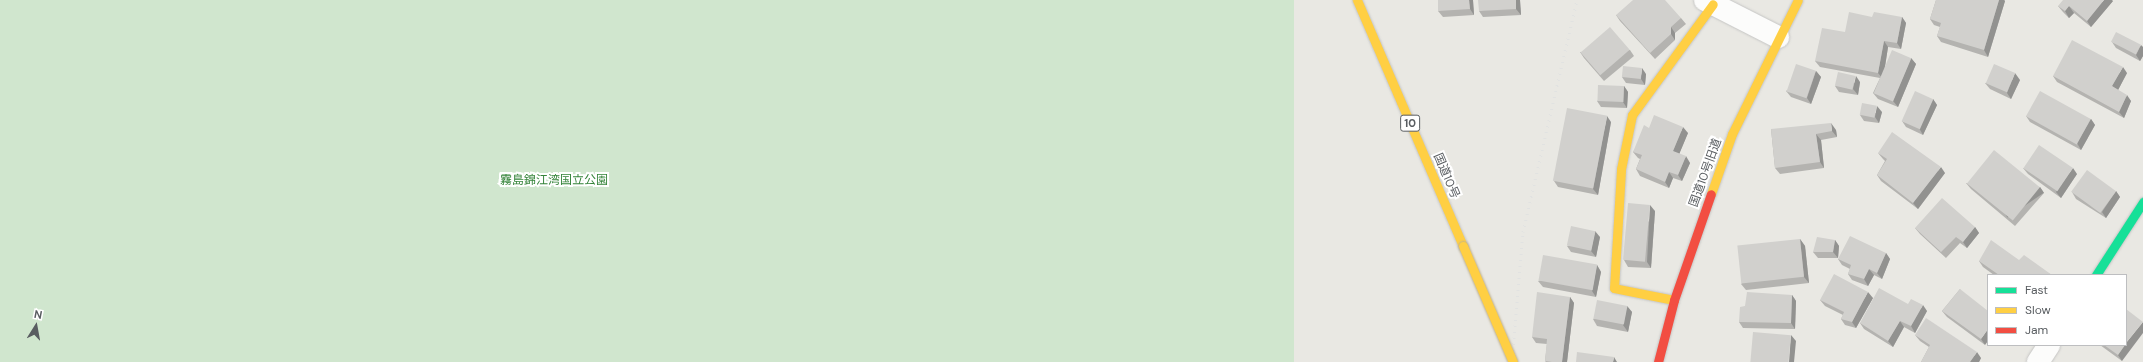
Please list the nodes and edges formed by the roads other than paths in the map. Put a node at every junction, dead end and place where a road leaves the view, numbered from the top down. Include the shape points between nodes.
1 (1357, 0) edge
2 (1798, 0) edge
3 (1709, 2) edge
4 (1778, 38) junction
5 (2143, 202) edge
6 (2097, 274) edge
7 (1674, 300) junction
8 (2048, 346) edge
9 (1513, 362) edge
10 (1658, 362) edge
11 (2038, 362) edge

1 - 9 main road, 国道10号 / 10, bridge
2 - 4 main road, 国道10号旧道
3 - 4 street
3 - 7 main road via 1632,115 1621,169 1614,288
4 - 7 main road, 国道10号旧道 via 1732,134
5 - 6 main road
7 - 10 main road, 国道10号旧道
8 - 11 street

